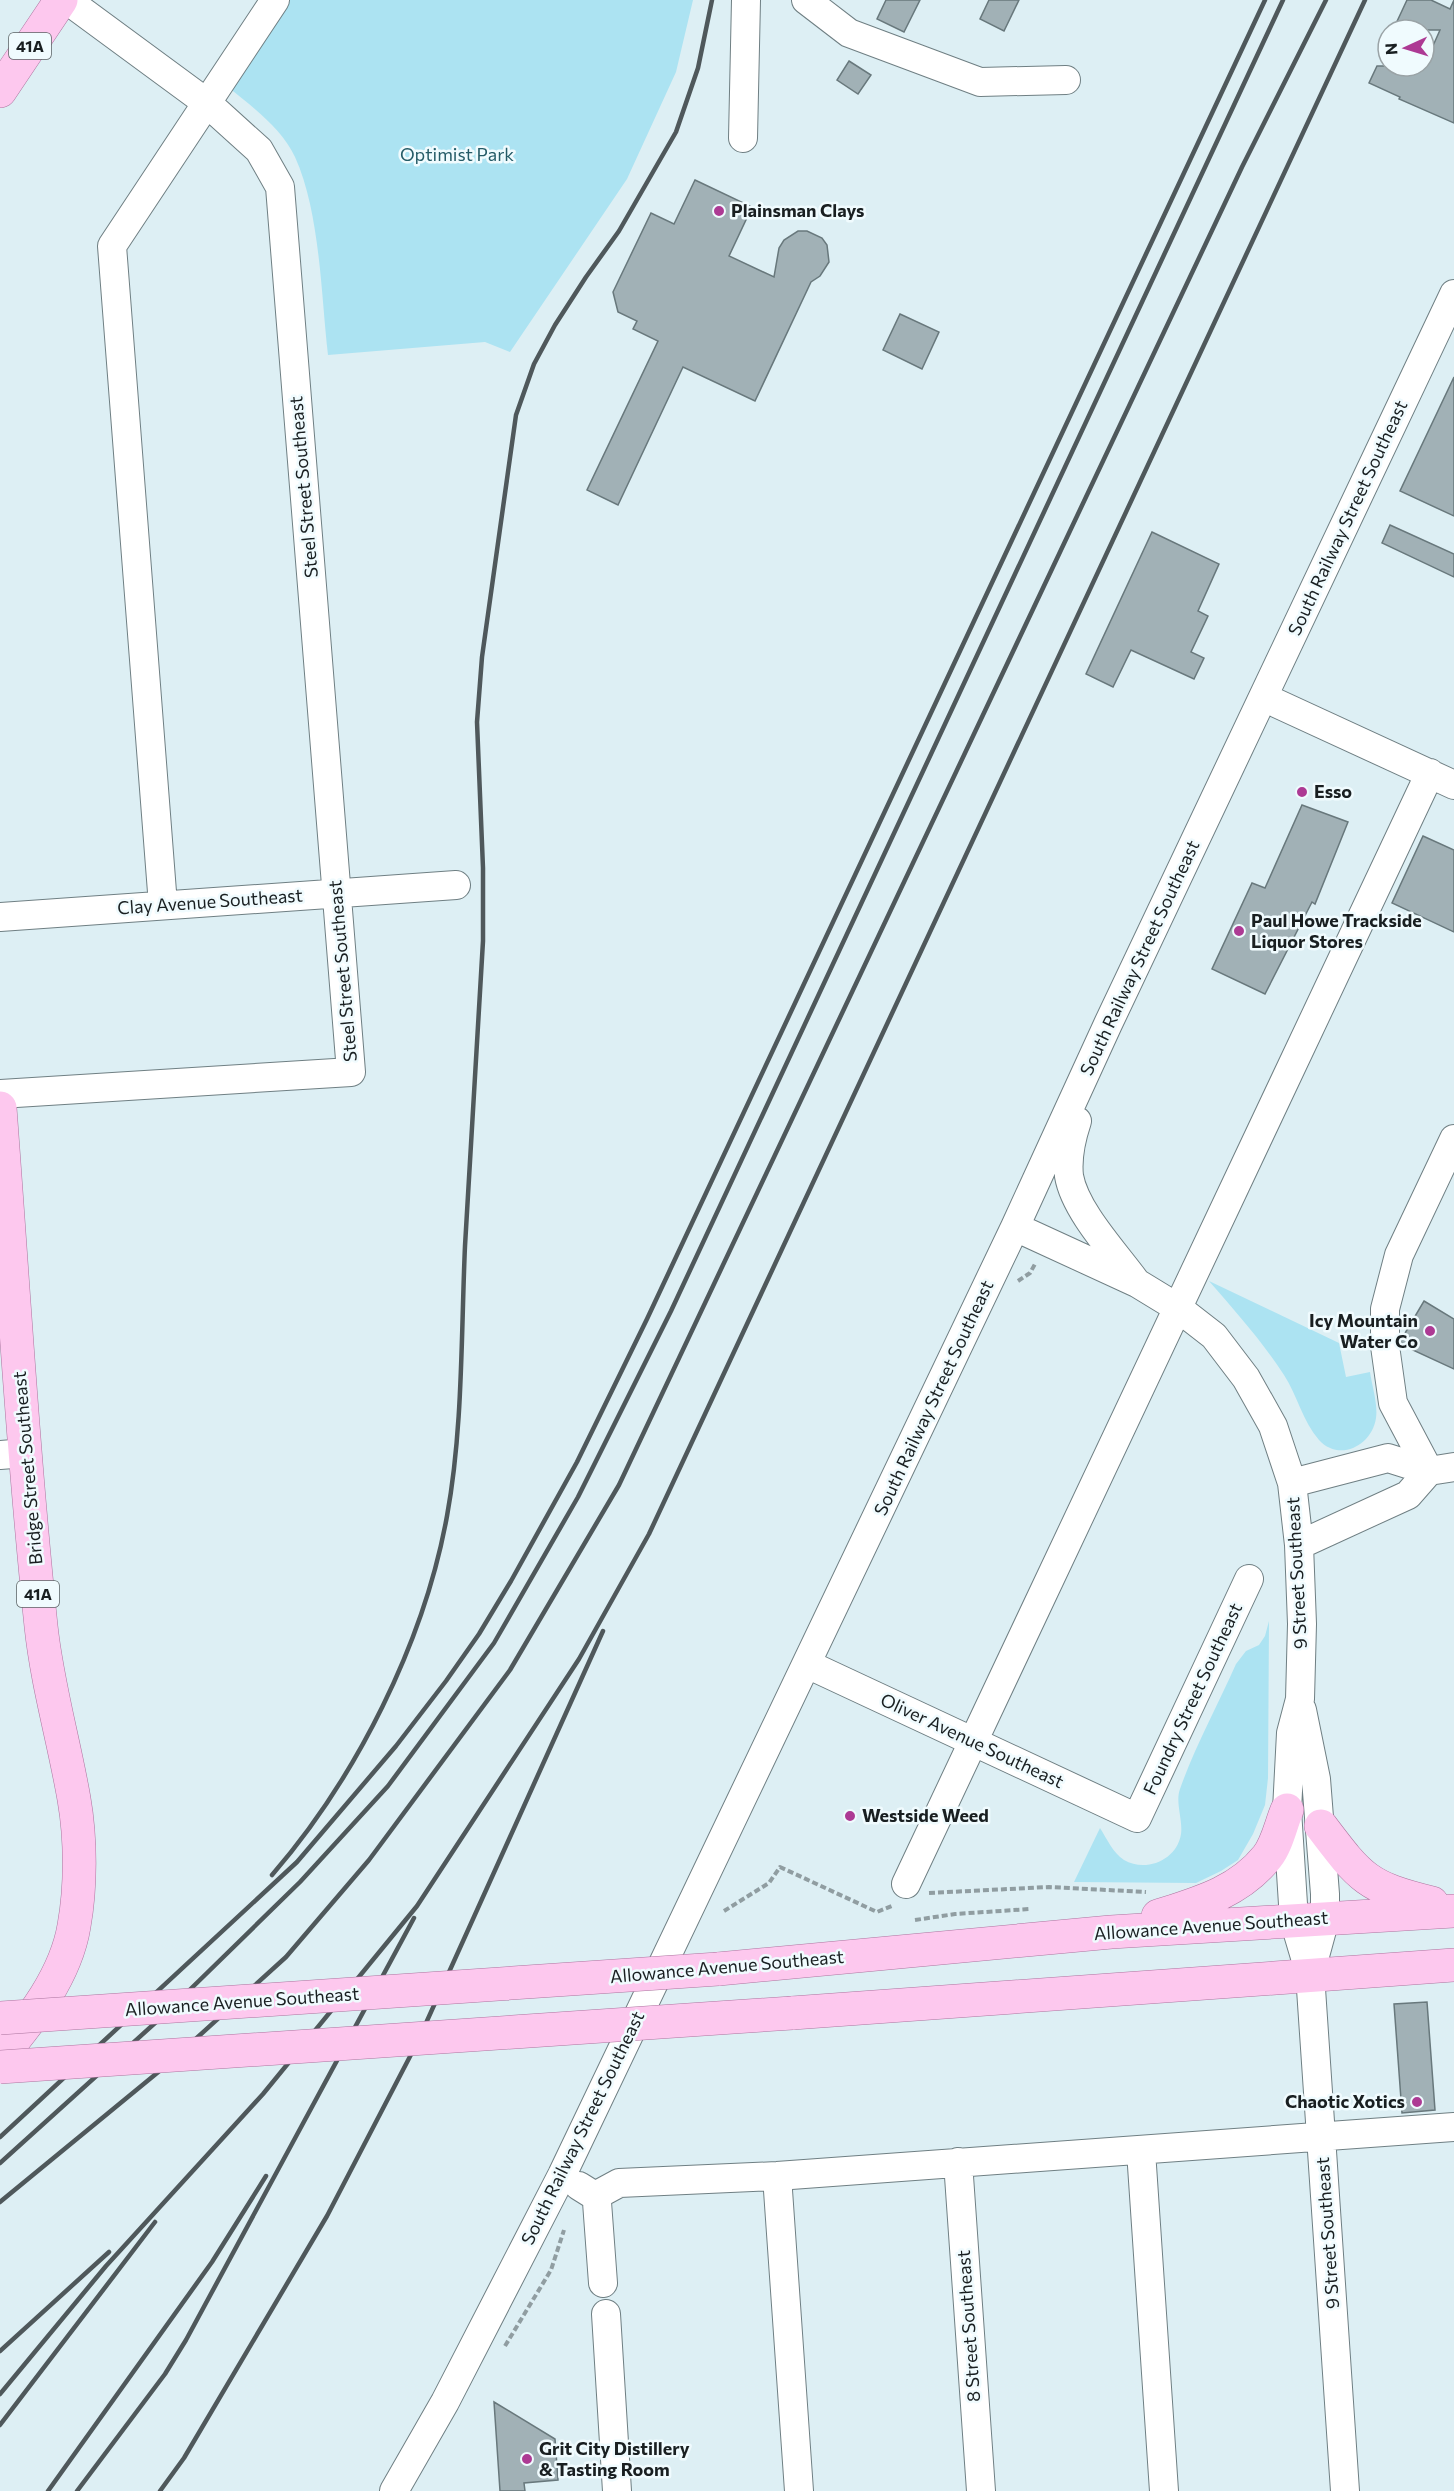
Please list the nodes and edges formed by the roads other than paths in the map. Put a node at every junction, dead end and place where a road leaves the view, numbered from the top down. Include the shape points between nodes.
1 (61, 0) edge
2 (67, 0) edge
3 (275, 0) edge
4 (746, 0) edge
5 (806, 0) edge
6 (1066, 80) dead end
7 (0, 91) edge
8 (207, 104) junction
9 (743, 138) dead end
10 (1454, 294) edge
11 (1263, 697) junction
12 (1442, 779) edge
13 (456, 885) dead end
14 (337, 893) junction
15 (163, 905) junction
16 (0, 916) edge
17 (1108, 1024) junction
18 (0, 1094) edge
19 (0, 1108) edge
20 (1454, 1139) edge
21 (1015, 1227) junction
22 (1137, 1283) junction
23 (1178, 1308) junction
24 (13, 1454) edge
25 (1442, 1469) edge
26 (1292, 1483) junction
27 (1299, 1545) junction
28 (1249, 1579) dead end
29 (807, 1664) junction
30 (1300, 1699) junction
31 (974, 1742) junction
32 (1287, 1810) junction
33 (1137, 1818) joint
34 (1321, 1826) junction
35 (910, 1893) road end
36 (1454, 1910) edge
37 (1309, 1919) junction
38 (1112, 1932) junction
39 (1454, 1965) edge
40 (1310, 1974) junction
41 (0, 2018) edge
42 (0, 2057) edge
43 (0, 2067) edge
44 (1454, 2127) edge
45 (1321, 2136) junction
46 (1141, 2151) junction
47 (958, 2162) junction
48 (562, 2175) junction
49 (777, 2176) junction
50 (595, 2196) junction
51 (603, 2283) dead end
52 (606, 2314) dead end
53 (394, 2491) edge
54 (617, 2491) edge
55 (799, 2491) edge
56 (981, 2491) edge
57 (1164, 2491) edge
58 (1346, 2491) edge

1 - 7 main road, 41A
2 - 8 street, Steel Street Southeast
3 - 8 street
4 - 9 street
5 - 6 street via 849,33 980,82
8 - 14 street, Steel Street Southeast via 259,150 280,187
8 - 15 street via 112,246
10 - 11 street, South Railway Street Southeast
11 - 12 street
11 - 17 street, South Railway Street Southeast
12 - 23 street
13 - 14 street, Clay Avenue Southeast
14 - 15 street, Clay Avenue Southeast
14 - 18 street, Steel Street Southeast via 351,1072
15 - 16 street, Clay Avenue Southeast
17 - 21 street, South Railway Street Southeast
17 - 22 street via 1070,1141 1069,1177 1079,1203
19 - 24 main road, Bridge Street Southeast / 41A
20 - 25 street via 1399,1255 1385,1309 1393,1403
21 - 22 street, 9 Street Southeast
21 - 29 street, South Railway Street Southeast
22 - 23 street, 9 Street Southeast
23 - 26 street, 9 Street Southeast via 1214,1336 1246,1378 1273,1426
23 - 31 street
24 - 42 main road, Bridge Street Southeast / 41A via 41,1629 75,1802 78,1854 74,1928 63,1963 42,2001
25 - 26 street via 1388,1458
25 - 27 street via 1408,1494
26 - 27 street, 9 Street Southeast
27 - 30 street, 9 Street Southeast
28 - 33 street, Foundry Street Southeast
29 - 31 street, Oliver Avenue Southeast
29 - 48 street, South Railway Street Southeast
30 - 32 street, 9 Street Southeast via 1291,1733
30 - 34 street, 9 Street Southeast
31 - 33 street, Oliver Avenue Southeast
31 - 35 street
32 - 37 street, 9 Street Southeast
32 - 38 main road via 1268,1856 1233,1888
34 - 36 main road via 1351,1866 1375,1886
34 - 37 street, 9 Street Southeast
36 - 37 main road, Allowance Avenue Southeast
37 - 38 main road, Allowance Avenue Southeast
37 - 40 street, 9 Street Southeast
38 - 41 main road, Allowance Avenue Southeast, bridge via 718,1970
39 - 40 main road
40 - 43 main road, bridge
40 - 45 street, 9 Street Southeast
44 - 45 street
45 - 46 street
45 - 58 street, 9 Street Southeast
46 - 47 street
46 - 57 street
47 - 49 street
47 - 56 street, 8 Street Southeast
48 - 50 street
48 - 53 street, South Railway Street Southeast via 445,2402
49 - 50 street via 619,2183
49 - 55 street
50 - 51 street
52 - 54 street

